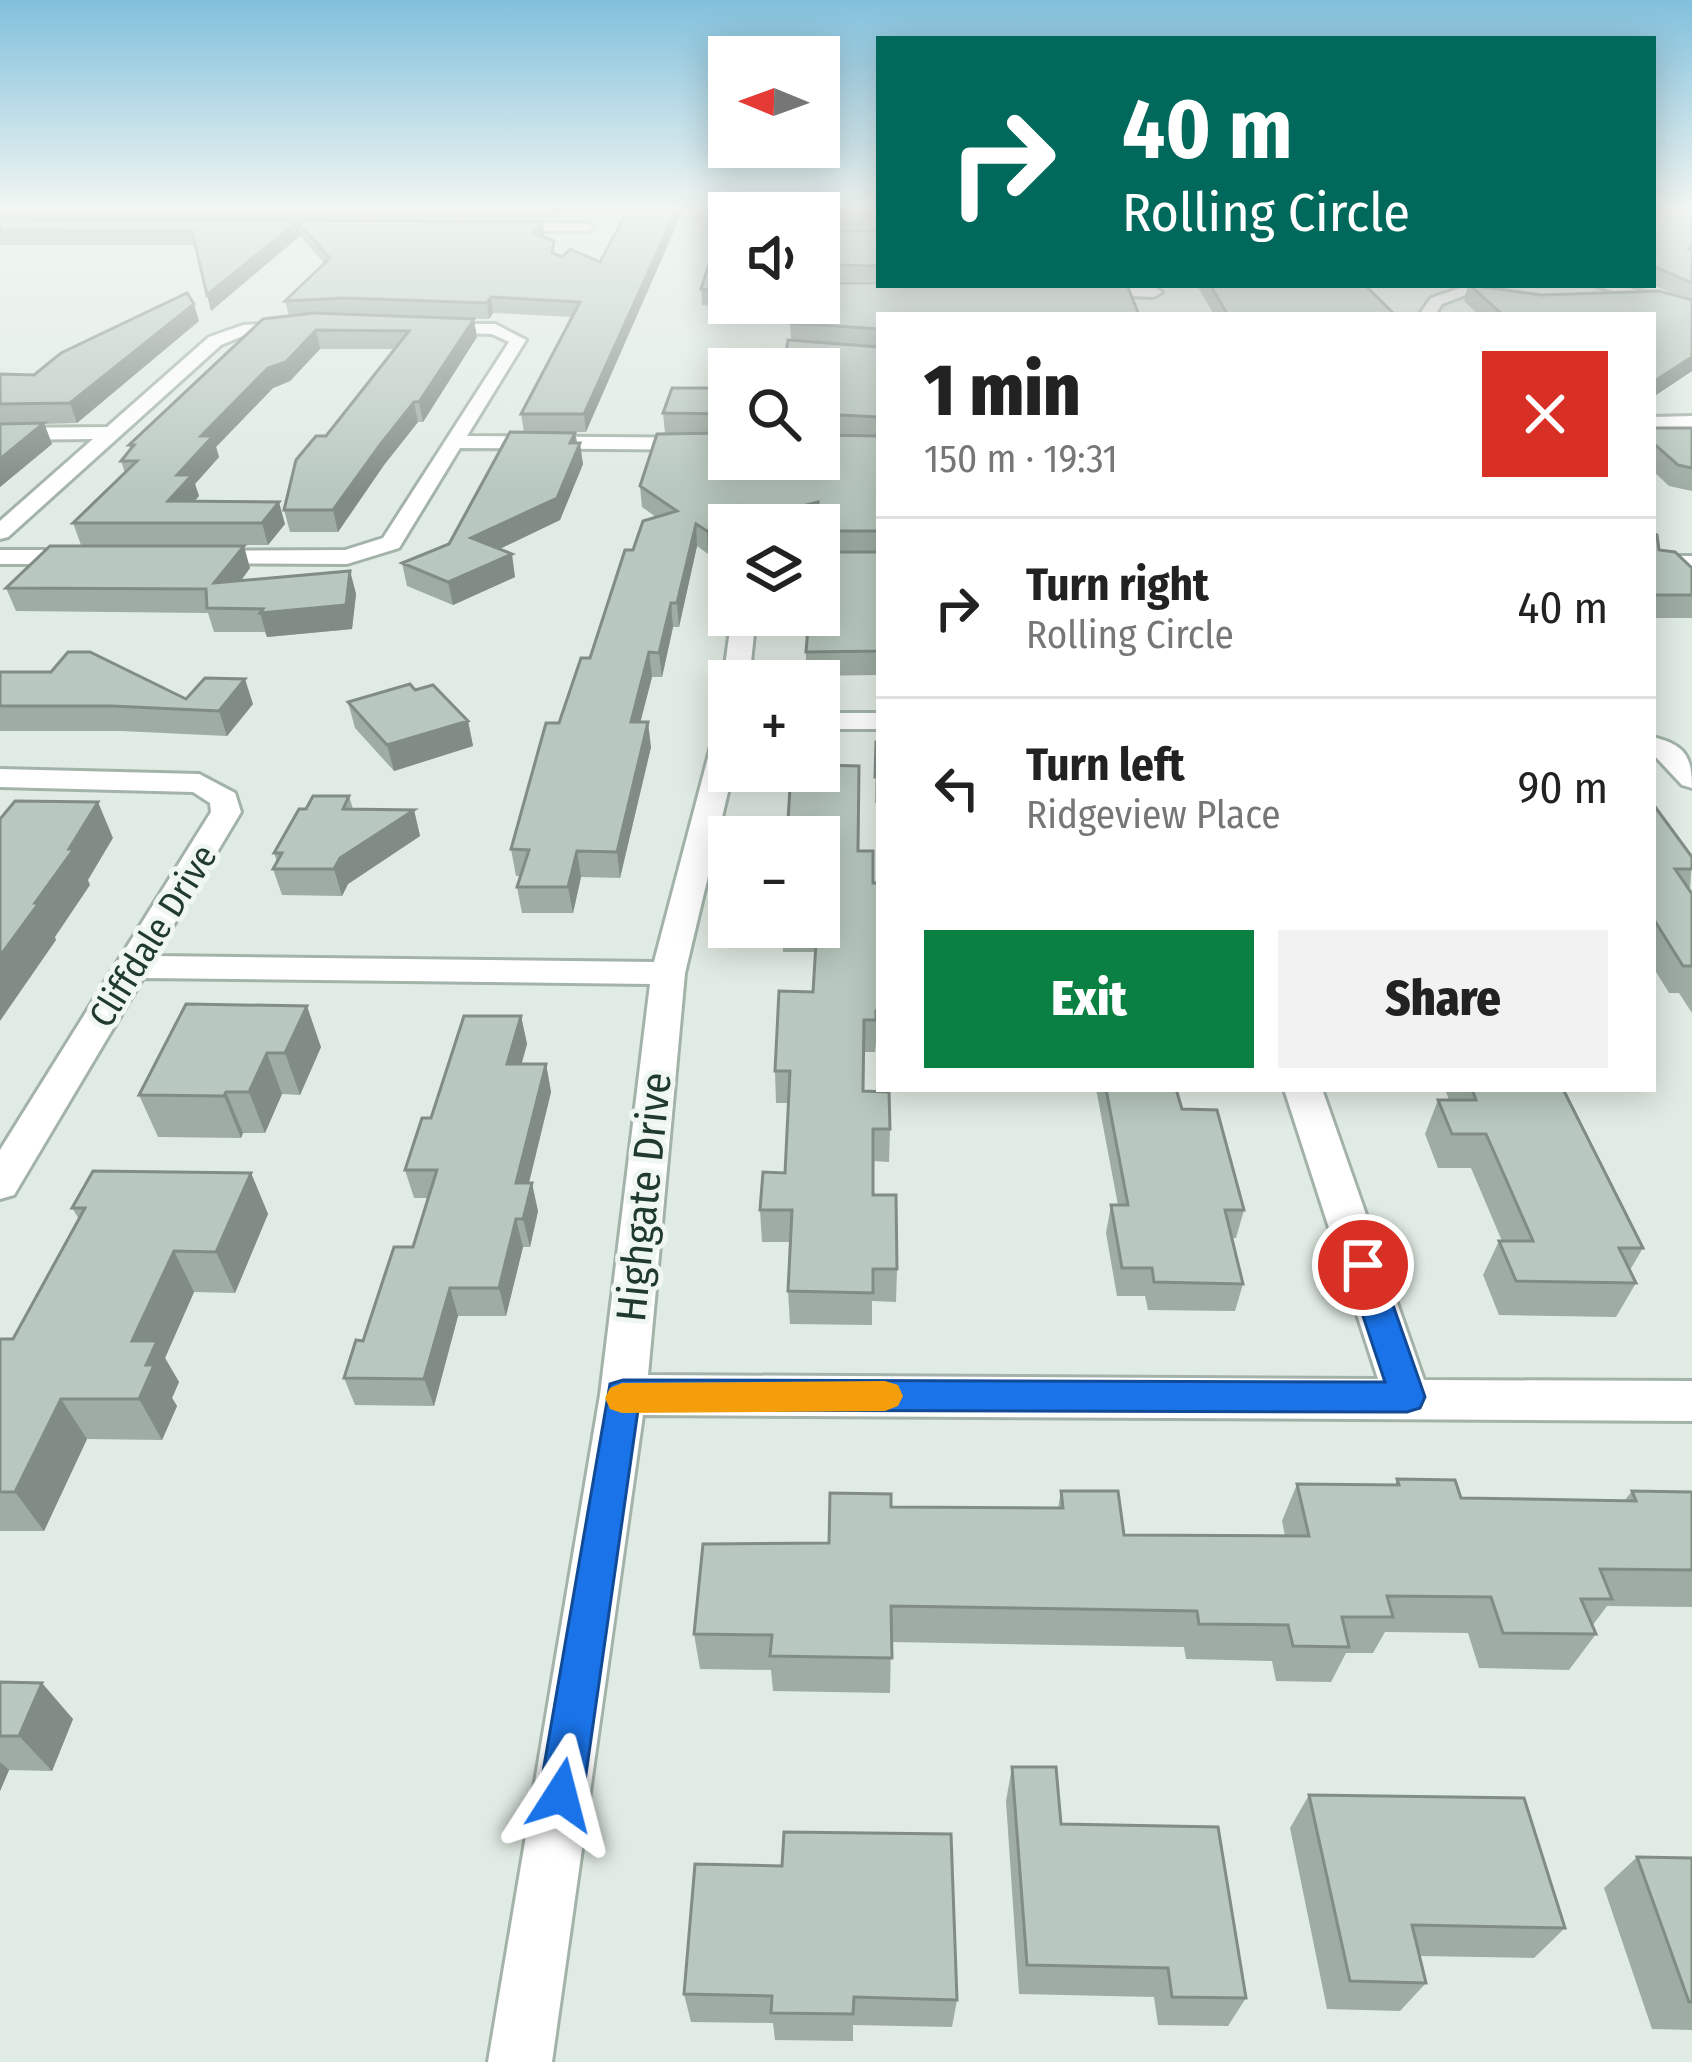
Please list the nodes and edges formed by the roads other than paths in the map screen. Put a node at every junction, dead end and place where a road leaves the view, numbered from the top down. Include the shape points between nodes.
1 (321, 327) edge
2 (416, 327) edge
3 (1692, 422) edge
4 (1656, 423) edge
5 (109, 433) junction
6 (0, 434) edge
7 (456, 442) junction
8 (708, 444) edge
9 (0, 532) edge
10 (0, 557) edge
11 (114, 558) edge
12 (183, 558) edge
13 (1656, 563) edge
14 (1692, 563) edge
15 (840, 721) edge
16 (876, 721) edge
17 (1656, 746) edge
18 (0, 778) edge
19 (1692, 779) edge
20 (714, 792) edge
21 (133, 967) junction
22 (668, 973) junction
23 (1304, 1092) edge
24 (0, 1184) edge
25 (623, 1395) junction
26 (1407, 1397) junction
27 (1692, 1401) edge
28 (520, 2062) edge

1 - 5 street via 224,336
2 - 7 street via 518,336
3 - 4 street
5 - 6 street
5 - 9 street
7 - 8 street
7 - 12 street via 402,530 379,549 322,559
10 - 11 street
13 - 14 street
15 - 16 street
17 - 19 street
18 - 21 street, Cliffdale Drive via 199,783 225,800 220,830
20 - 22 street, Highgate Drive
21 - 22 street
21 - 24 street, Cliffdale Drive
22 - 25 street, Highgate Drive
23 - 26 street
25 - 26 street
25 - 28 street, Highgate Drive
26 - 27 street

